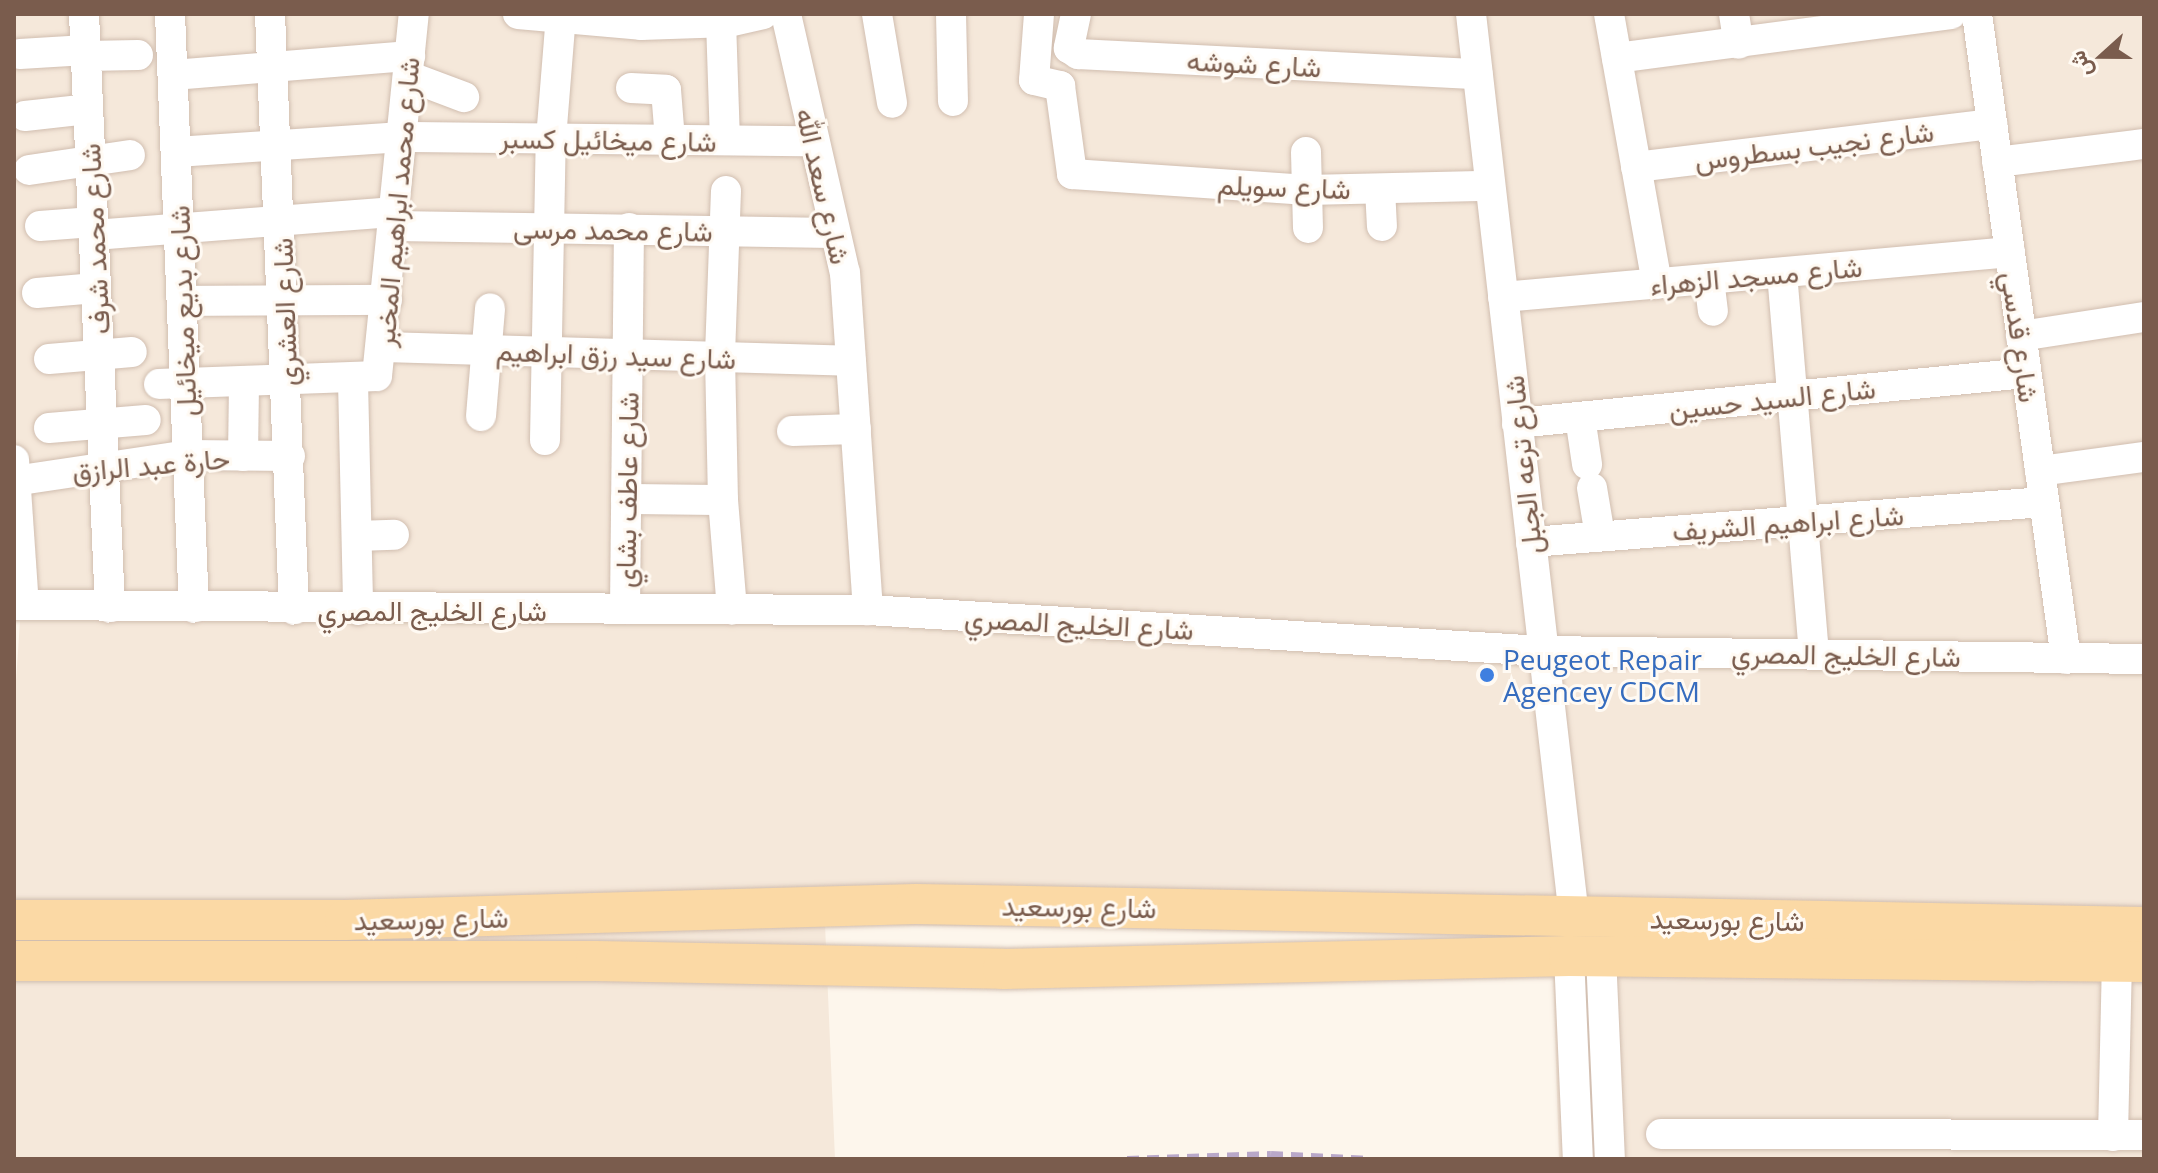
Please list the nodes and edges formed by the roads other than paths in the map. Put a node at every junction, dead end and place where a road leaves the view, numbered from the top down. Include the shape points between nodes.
1 (84, 14) edge
2 (170, 14) edge
3 (270, 14) edge
4 (414, 14) edge
5 (518, 14) edge
6 (763, 14) edge
7 (786, 14) edge
8 (877, 14) edge
9 (951, 14) edge
10 (1039, 14) edge
11 (1076, 14) edge
12 (1471, 14) edge
13 (1609, 14) edge
14 (1734, 14) edge
15 (1951, 14) edge
16 (1977, 14) edge
17 (561, 17) edge
18 (641, 19) edge
19 (727, 19) edge
20 (1855, 21) edge
21 (1774, 27) edge
22 (1739, 44) junction
23 (1072, 52) junction
24 (86, 53) junction
25 (20, 54) dead end
26 (138, 55) dead end
27 (1617, 58) junction
28 (272, 65) junction
29 (409, 66) junction
30 (1477, 74) junction
31 (173, 75) junction
32 (1060, 86) junction
33 (631, 88) dead end
34 (464, 97) dead end
35 (953, 101) dead end
36 (892, 103) dead end
37 (88, 109) junction
38 (25, 116) dead end
39 (1992, 124) junction
40 (403, 137) junction
41 (551, 139) junction
42 (670, 140) junction
43 (725, 140) junction
44 (812, 141) junction
45 (277, 144) junction
46 (2144, 144) edge
47 (176, 152) junction
48 (1306, 152) dead end
49 (130, 155) dead end
50 (91, 162) junction
51 (1997, 162) junction
52 (1636, 167) junction
53 (29, 170) dead end
54 (1490, 186) junction
55 (1380, 189) junction
56 (1307, 190) junction
57 (726, 191) dead end
58 (281, 218) junction
59 (395, 219) junction
60 (40, 226) dead end
61 (1382, 226) dead end
62 (179, 227) junction
63 (549, 227) junction
64 (94, 228) junction
65 (629, 228) junction
66 (1308, 228) dead end
67 (724, 230) junction
68 (832, 233) junction
69 (2010, 252) junction
70 (1782, 273) junction
71 (1709, 279) junction
72 (1657, 284) junction
73 (96, 288) junction
74 (37, 293) dead end
75 (1503, 297) junction
76 (387, 300) junction
77 (182, 301) junction
78 (283, 301) junction
79 (490, 308) dead end
80 (1713, 311) dead end
81 (2144, 317) edge
82 (2021, 336) junction
83 (382, 347) junction
84 (487, 350) junction
85 (132, 352) dead end
86 (546, 352) junction
87 (99, 354) junction
88 (628, 354) junction
89 (720, 357) junction
90 (49, 359) dead end
91 (851, 361) junction
92 (2026, 373) junction
93 (287, 381) junction
94 (359, 381) junction
95 (244, 382) junction
96 (172, 383) junction
97 (1792, 396) junction
98 (481, 416) dead end
99 (1580, 417) junction
100 (146, 420) dead end
101 (1517, 423) junction
102 (102, 424) junction
103 (49, 428) dead end
104 (856, 429) junction
105 (792, 431) dead end
106 (545, 440) dead end
107 (188, 455) junction
108 (243, 456) junction
109 (290, 456) junction
110 (2144, 457) edge
111 (104, 464) junction
112 (2040, 471) junction
113 (15, 474) edge
114 (626, 499) junction
115 (723, 500) junction
116 (2044, 502) junction
117 (1803, 521) junction
118 (394, 535) dead end
119 (357, 536) junction
120 (1600, 536) junction
121 (1531, 542) junction
122 (19, 605) edge
123 (110, 607) junction
124 (194, 608) junction
125 (625, 609) junction
126 (294, 610) junction
127 (358, 610) junction
128 (732, 610) junction
129 (868, 610) junction
130 (1543, 651) junction
131 (1814, 652) junction
132 (2066, 659) junction
133 (2144, 659) edge
134 (916, 904) junction
135 (988, 905) junction
136 (597, 914) junction
137 (1574, 916) junction
138 (14, 920) edge
139 (2144, 927) edge
140 (1585, 956) junction
141 (14, 961) edge
142 (596, 961) junction
143 (2130, 962) edge
144 (924, 969) junction
145 (1003, 969) junction
146 (1573, 1050) junction
147 (1606, 1050) junction
148 (1576, 1110) junction
149 (1661, 1134) dead end
150 (2144, 1135) edge
151 (2113, 1136) junction
152 (1559, 1159) edge
153 (1578, 1159) edge
154 (1610, 1159) edge

1 - 24 street, شارع محمد شرف
2 - 31 street, شارع بديع ميخائيل
3 - 28 street, شارع العشري
4 - 29 street, شارع محمد ابراهيم المخبر
5 - 17 street
6 - 19 street
7 - 44 street, شارع سعد الله
8 - 36 street
9 - 35 street
10 - 32 street via 1034,80
11 - 23 street via 1068,42
12 - 30 street, شارع ترعه الجبل
13 - 27 street
14 - 22 street
15 - 20 street
16 - 39 street, شارع قدسي
17 - 18 street
17 - 41 street
18 - 19 street
19 - 43 street
20 - 21 street
21 - 22 street
22 - 27 street
23 - 30 street, شارع شوشه
23 - 32 street via 1069,82
24 - 25 street
24 - 26 street
24 - 37 street, شارع محمد شرف
27 - 52 street
28 - 29 street
28 - 31 street
28 - 45 street, شارع العشري
29 - 34 street
29 - 40 street, شارع محمد ابراهيم المخبر
30 - 54 street, شارع ترعه الجبل
31 - 47 street, شارع بديع ميخائيل
32 - 56 street, شارع سويلم via 1068,169 1077,176
33 - 42 street via 666,90
37 - 38 street
37 - 50 street, شارع محمد شرف
39 - 51 street, شارع قدسي
39 - 52 street, شارع نجيب بسطروس
40 - 41 street, شارع ميخائيل كسبر
40 - 45 street, شارع ميخائيل كسبر
40 - 59 street, شارع محمد ابراهيم المخبر
41 - 42 street, شارع ميخائيل كسبر
41 - 63 street
42 - 43 street, شارع ميخائيل كسبر
43 - 44 street, شارع ميخائيل كسبر
44 - 68 street, شارع سعد الله
45 - 47 street, شارع ميخائيل كسبر
45 - 58 street, شارع العشري
46 - 51 street
47 - 62 street, شارع بديع ميخائيل
48 - 56 street
49 - 50 street
50 - 53 street
50 - 64 street, شارع محمد شرف
51 - 69 street, شارع قدسي
52 - 72 street
54 - 55 street, شارع سويلم
54 - 75 street, شارع ترعه الجبل
55 - 56 street, شارع سويلم
55 - 61 street
56 - 66 street
57 - 67 street
58 - 59 street, شارع محمد مرسى
58 - 62 street, شارع محمد مرسى
58 - 78 street, شارع العشري
59 - 63 street, شارع محمد مرسى
59 - 76 street, شارع محمد ابراهيم المخبر
60 - 64 street, شارع محمد مرسى
62 - 64 street, شارع محمد مرسى
62 - 77 street, شارع بديع ميخائيل
63 - 65 street, شارع محمد مرسى
63 - 86 street
64 - 73 street, شارع محمد شرف
65 - 67 street, شارع محمد مرسى
65 - 88 street, شارع عاطف بشاي
67 - 68 street, شارع محمد مرسى
67 - 89 street
68 - 91 street, شارع سعد الله via 845,273
69 - 70 street, شارع مسجد الزهراء
69 - 82 street, شارع قدسي
70 - 71 street, شارع مسجد الزهراء
70 - 97 street
71 - 72 street, شارع مسجد الزهراء
71 - 80 street
72 - 75 street, شارع مسجد الزهراء
73 - 74 street
73 - 87 street, شارع محمد شرف
75 - 101 street, شارع ترعه الجبل
76 - 78 street
76 - 83 street, شارع محمد ابراهيم المخبر
77 - 78 street
77 - 96 street, شارع بديع ميخائيل
78 - 93 street, شارع العشري
79 - 84 street
81 - 82 street
82 - 92 street, شارع قدسي
83 - 84 street, شارع سيد رزق ابراهيم
83 - 94 street, شارع محمد ابراهيم المخبر via 379,371
84 - 86 street, شارع سيد رزق ابراهيم
84 - 98 street
85 - 87 street
86 - 88 street, شارع سيد رزق ابراهيم
86 - 106 street
87 - 90 street
87 - 102 street, شارع محمد شرف
88 - 89 street, شارع سيد رزق ابراهيم
88 - 114 street, شارع عاطف بشاي
89 - 91 street, شارع سيد رزق ابراهيم
89 - 115 street
91 - 104 street, شارع سعد الله
92 - 97 street, شارع السيد حسين
92 - 112 street, شارع قدسي
93 - 94 street
93 - 95 street
93 - 109 street, شارع العشري
94 - 119 street
95 - 96 street
95 - 108 street
96 - 107 street, شارع بديع ميخائيل
97 - 99 street, شارع السيد حسين
97 - 117 street
99 - 101 street, شارع السيد حسين
99 - 120 street
100 - 102 street
101 - 121 street, شارع ترعه الجبل
102 - 103 street
102 - 111 street, شارع محمد شرف
104 - 105 street
104 - 129 street, شارع سعد الله
107 - 108 street, حارة عبد الرازق
107 - 111 street, حارة عبد الرازق
107 - 124 street, شارع بديع ميخائيل
108 - 109 street, حارة عبد الرازق
109 - 126 street, شارع العشري
110 - 112 street
111 - 113 street, حارة عبد الرازق
111 - 123 street, شارع محمد شرف
112 - 116 street, شارع قدسي
113 - 122 street
114 - 115 street
114 - 125 street, شارع عاطف بشاي
115 - 128 street
116 - 117 street, شارع ابراهيم الشريف
116 - 132 street, شارع قدسي
117 - 120 street, شارع ابراهيم الشريف
117 - 131 street
118 - 119 street
119 - 127 street
120 - 121 street, شارع ابراهيم الشريف
121 - 130 street, شارع ترعه الجبل
122 - 123 street, شارع الخليج المصري
123 - 124 street, شارع الخليج المصري
124 - 126 street, شارع الخليج المصري
125 - 127 street, شارع الخليج المصري
125 - 128 street, شارع الخليج المصري
126 - 127 street, شارع الخليج المصري
128 - 129 street, شارع الخليج المصري
129 - 130 street, شارع الخليج المصري
130 - 131 street, شارع الخليج المصري
130 - 137 street, شارع ترعه الجبل
131 - 132 street, شارع الخليج المصري
132 - 133 street, شارع الخليج المصري
134 - 135 main road, شارع بورسعيد
134 - 136 main road, شارع بورسعيد
134 - 144 main road via 935,917 941,940
135 - 137 main road, شارع بورسعيد
135 - 145 main road via 991,945
136 - 138 main road, شارع بورسعيد
136 - 142 main road
137 - 139 main road, شارع بورسعيد
140 - 143 main road, شارع بورسعيد
140 - 145 main road, شارع بورسعيد
140 - 146 street
140 - 147 street
141 - 142 main road, شارع بورسعيد
142 - 144 main road, شارع بورسعيد
143 - 151 street
144 - 145 main road, شارع بورسعيد
146 - 147 street
146 - 148 street
147 - 154 street
148 - 152 street
148 - 153 street
149 - 151 street
150 - 151 street

